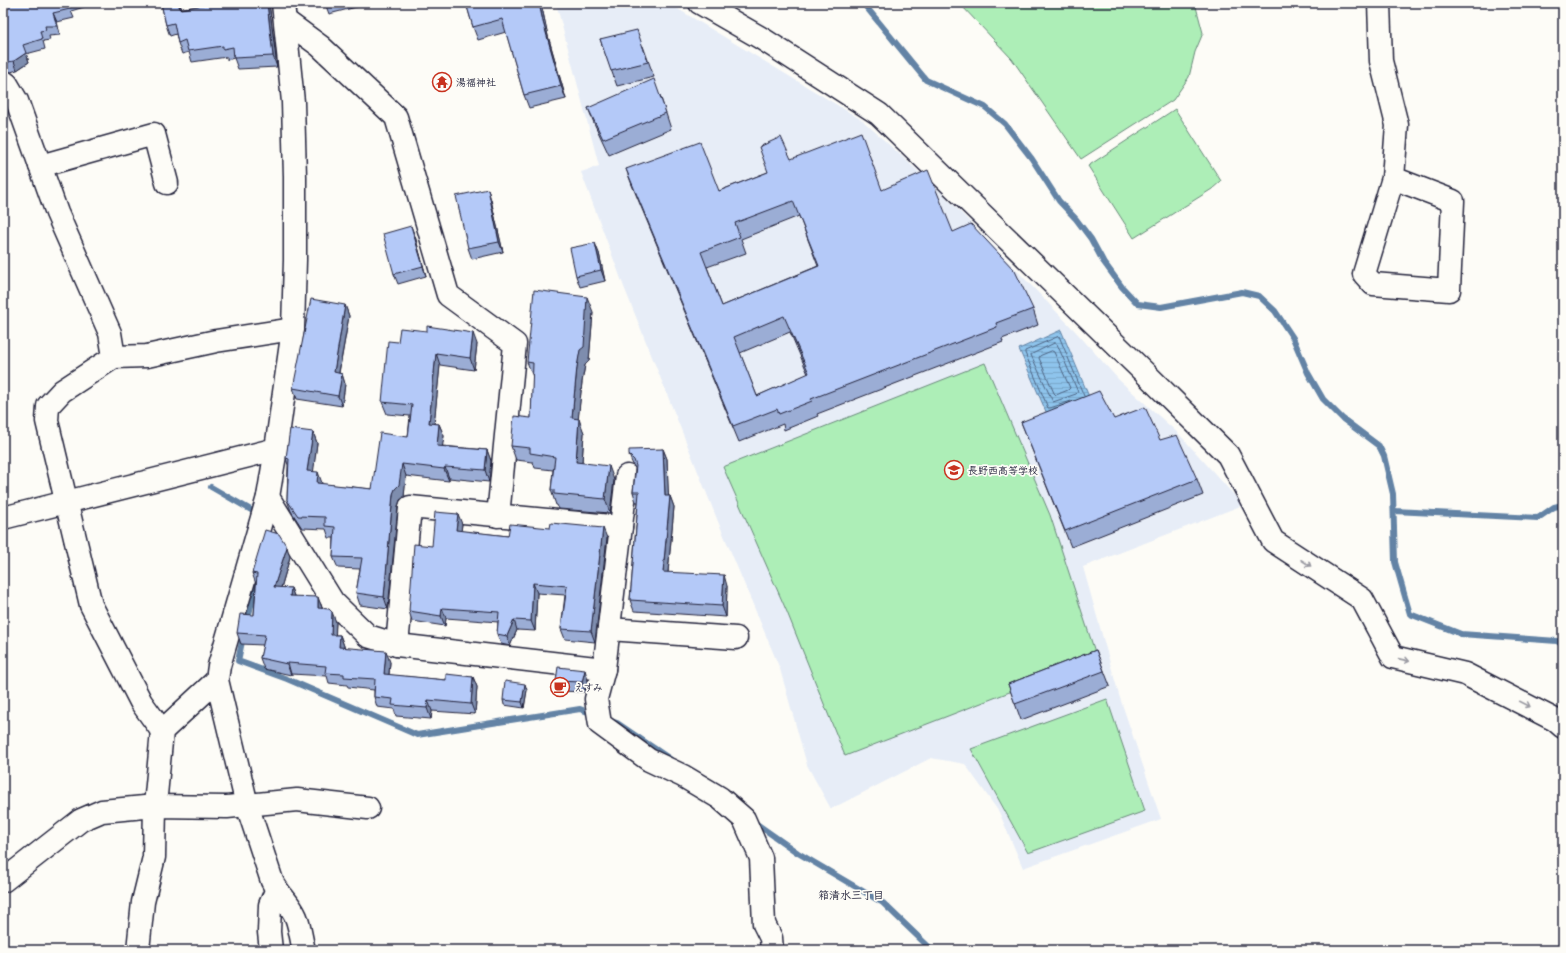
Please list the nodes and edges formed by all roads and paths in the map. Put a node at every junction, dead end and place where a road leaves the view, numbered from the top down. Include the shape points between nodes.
1 (700, 3) edge
2 (1379, 3) edge
3 (284, 12) edge
4 (3, 81) edge
5 (40, 166) junction
6 (1392, 178) junction
7 (167, 183) dead end
8 (293, 329) junction
9 (114, 357) junction
10 (276, 449) junction
11 (627, 476) dead end
12 (268, 496) junction
13 (68, 502) junction
14 (498, 516) junction
15 (3, 518) edge
16 (621, 527) junction
17 (609, 629) junction
18 (736, 638) dead end
19 (397, 645) junction
20 (604, 669) junction
21 (217, 680) junction
22 (1563, 727) edge
23 (162, 731) junction
24 (247, 805) junction
25 (155, 806) junction
26 (368, 808) dead end
27 (3, 881) edge
28 (276, 891) junction
29 (138, 950) edge
30 (271, 950) edge
31 (304, 950) edge
32 (772, 950) edge

1 -> 22 street via 761,38 879,114 1228,456 1273,541 1362,599 1393,657 1465,674 1555,720
2 - 6 street via 1381,61 1397,125
3 - 8 street via 292,102 295,178
3 - 14 street via 396,116 448,295 516,344
4 - 5 street via 17,101
5 - 7 street via 154,134
5 - 9 street via 57,214 110,333
6 - 6 street via 1453,201 1449,290 1373,284 1364,274
8 - 9 street via 216,340 147,356
8 - 10 street
9 - 13 street via 62,390 48,406 47,422
10 - 12 street
10 - 13 street
11 - 16 street
12 - 19 street via 333,602 368,636
12 - 21 street
13 - 15 street
13 - 23 street via 91,605 141,702
14 - 16 street
14 - 19 street via 410,508
16 - 17 street
17 - 18 street
17 - 20 street
19 - 20 street
20 - 32 street via 596,699 600,724 649,760 720,798 744,818 760,858 764,924
21 - 23 street
21 - 24 street
23 - 25 street
24 - 25 street
24 - 26 street via 297,800
24 - 28 street
25 - 27 street via 102,811 81,820
25 - 29 street via 154,857 143,902
28 - 30 street via 270,904
28 - 31 street via 282,894 296,916

